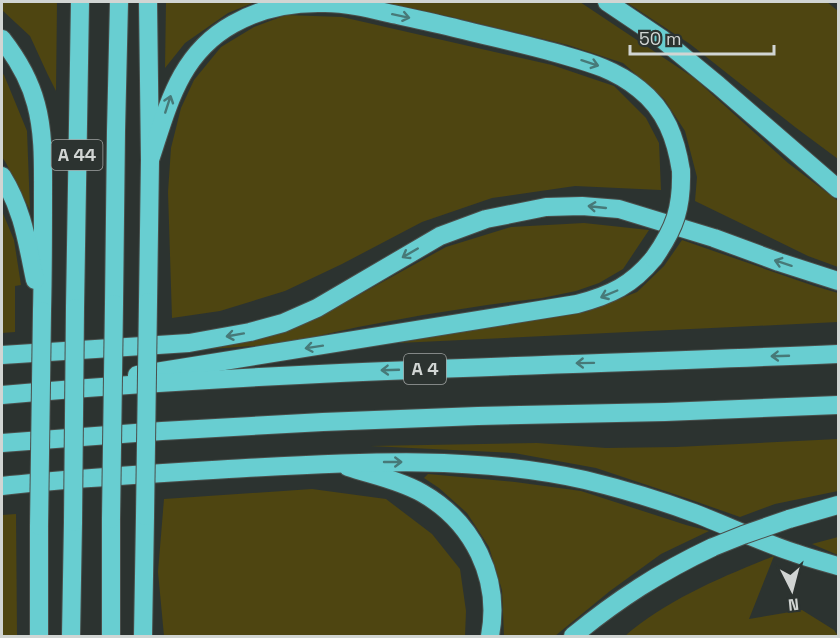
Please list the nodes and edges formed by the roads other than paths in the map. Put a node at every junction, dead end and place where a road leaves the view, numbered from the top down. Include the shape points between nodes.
1 (80, 2) edge
2 (119, 2) edge
3 (148, 2) edge
4 (607, 2) edge
5 (2, 39) edge
6 (150, 160) junction
7 (2, 176) edge
8 (838, 189) edge
9 (838, 281) edge
10 (42, 311) junction
11 (838, 354) edge
12 (2, 355) edge
13 (6, 395) edge
14 (838, 405) edge
15 (2, 443) edge
16 (335, 463) junction
17 (2, 486) edge
18 (838, 505) edge
19 (838, 566) edge
20 (39, 636) edge
21 (72, 636) edge
22 (111, 636) edge
23 (143, 636) edge
24 (490, 636) edge
25 (573, 636) edge

1 - 21 highway, A 44, bridge
2 - 22 highway, A 44, bridge
3 - 6 highway
4 - 8 highway via 662,39
5 - 10 highway via 29,84 39,118 43,180
6 -> 13 highway, bridge via 177,82 218,33 263,10 305,3 354,5 535,47 624,78 654,103 675,140 681,171 680,206 669,234 641,273 620,289 566,307
6 - 23 highway, bridge
7 - 10 highway via 18,208
9 -> 12 highway via 619,209 546,207 486,219 440,236 317,308 261,329 189,343
10 - 20 highway, bridge
11 -> 13 highway, A 4 via 382,371
14 - 15 highway via 323,422
16 - 17 highway
16 -> 19 highway via 456,462 555,474 624,490 692,512 794,553
16 - 24 highway via 420,492 459,521 481,556 488,576 492,600
18 - 25 highway, bridge via 743,535 680,563 620,600

